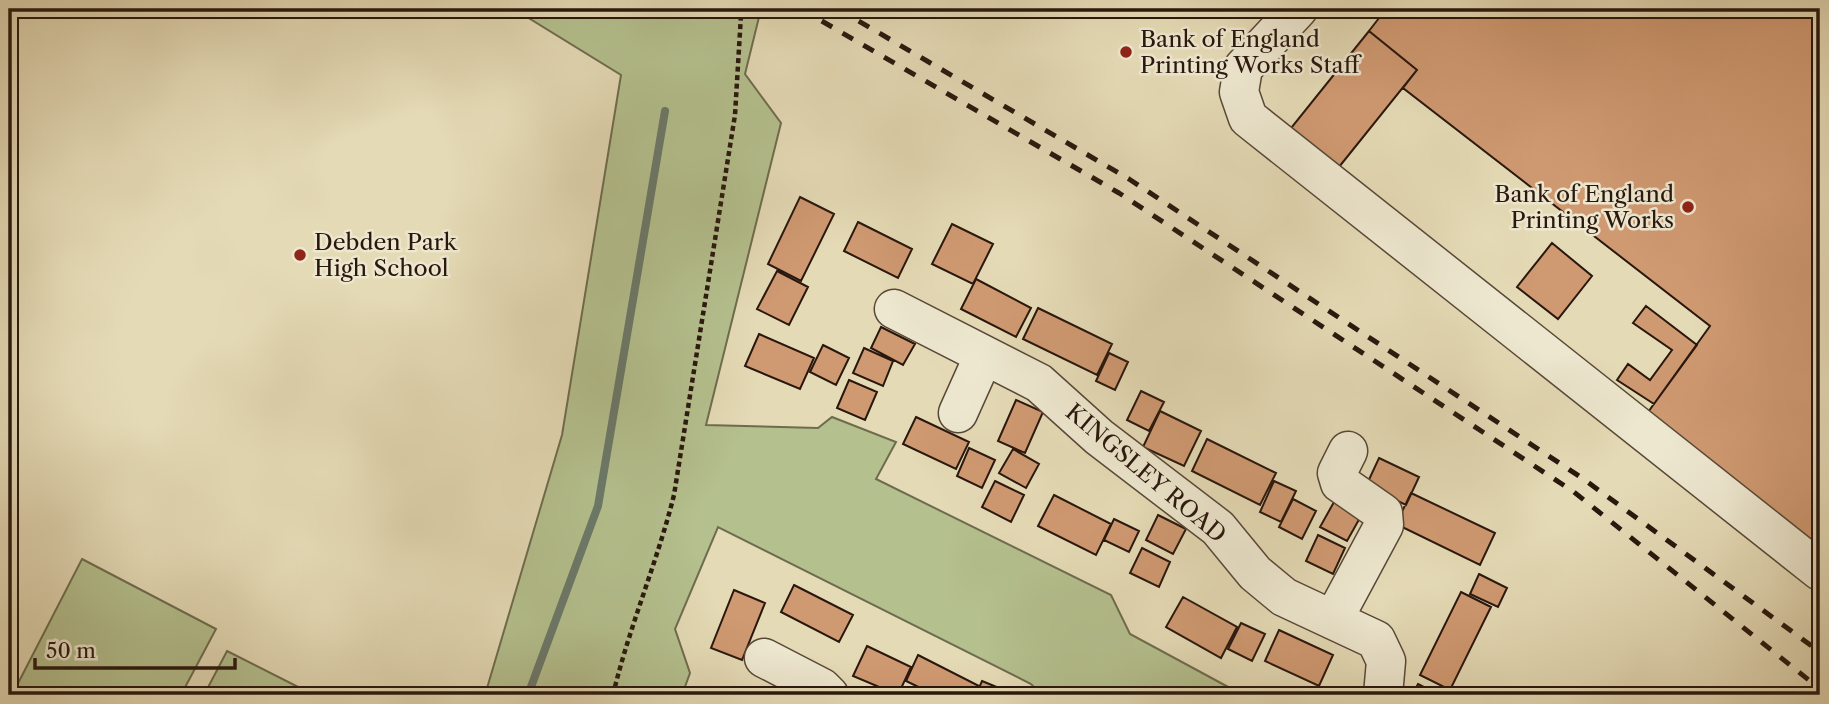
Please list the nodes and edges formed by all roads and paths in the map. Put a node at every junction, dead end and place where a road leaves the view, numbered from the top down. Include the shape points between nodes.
1 (738, 9) edge
2 (1298, 9) edge
3 (894, 309) dead end
4 (984, 355) junction
5 (958, 413) dead end
6 (1348, 452) dead end
7 (1820, 571) edge
8 (1334, 620) junction
9 (764, 658) dead end
10 (613, 695) edge
11 (829, 695) edge
12 (1383, 695) edge

1 - 10 path via 735,115 674,495
2 - 7 street via 1243,68 1239,92 1248,118
3 - 4 street, KINGSLEY ROAD
4 - 5 street
4 - 8 street, KINGSLEY ROAD via 1039,383 1119,453 1217,527 1255,573 1284,597
6 - 8 street via 1337,473 1340,483 1383,513 1384,525
8 - 12 street, KINGSLEY ROAD via 1376,640 1386,661
9 - 11 street

